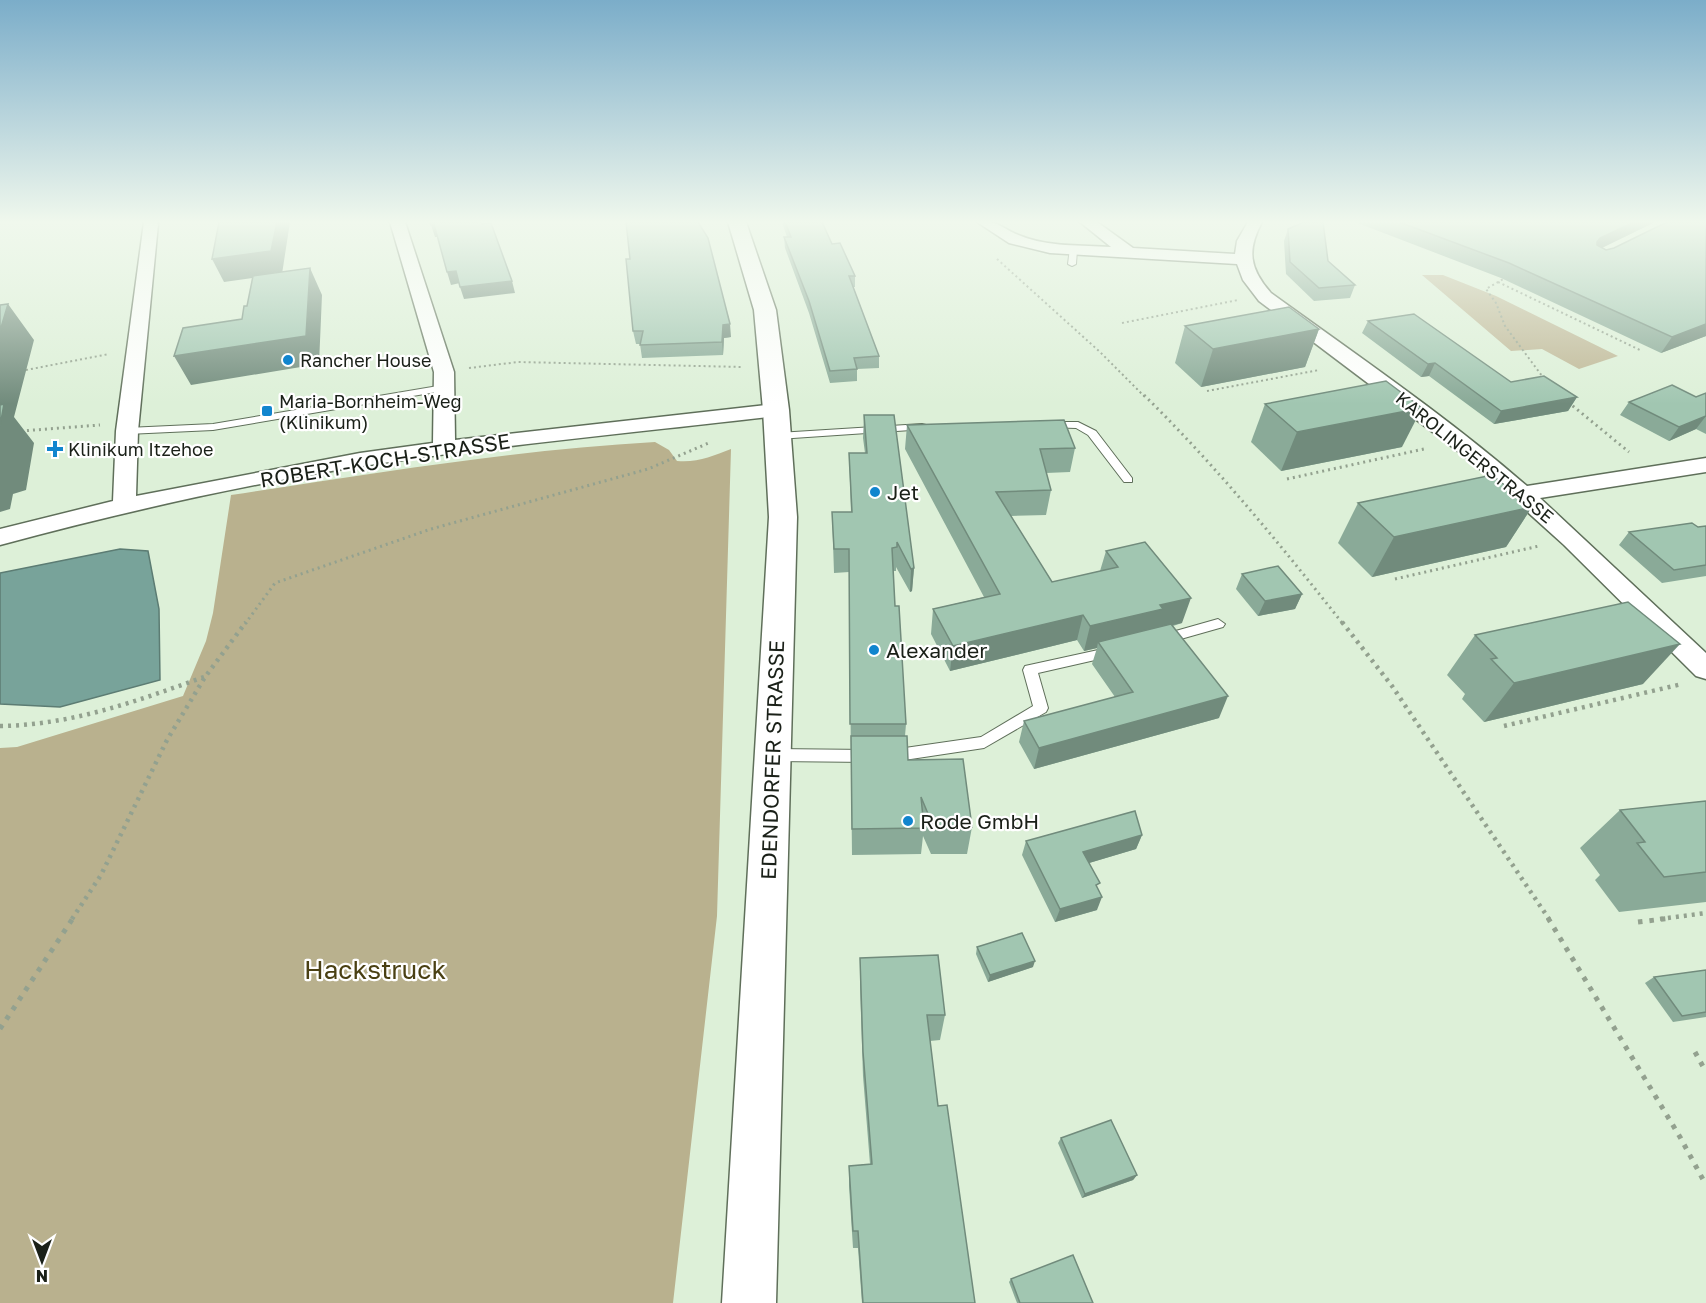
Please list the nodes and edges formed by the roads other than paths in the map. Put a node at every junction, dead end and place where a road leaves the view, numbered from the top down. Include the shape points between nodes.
1 (144, 283) edge
2 (416, 283) edge
3 (756, 283) edge
4 (1253, 283) edge
5 (444, 388) junction
6 (777, 423) junction
7 (1043, 425) edge
8 (933, 426) edge
9 (128, 427) junction
10 (444, 448) junction
11 (1706, 465) edge
12 (1128, 480) dead end
13 (1522, 494) junction
14 (124, 505) junction
15 (0, 537) edge
16 (1218, 624) dead end
17 (1149, 642) edge
18 (1126, 649) edge
19 (1706, 669) edge
20 (772, 755) junction
21 (749, 1303) edge

1 - 9 street
2 - 5 street via 444,372
3 - 6 street, EDENDORFER STRASSE via 763,304
4 - 13 street, KAROLINGERSTRASSE via 1288,316 1460,441
5 - 9 lane via 213,427
5 - 10 street
6 - 8 lane
6 - 10 street, ROBERT-KOCH-STRASSE
6 - 20 street, EDENDORFER STRASSE via 783,517
7 - 12 lane via 1078,425 1092,433
9 - 14 street
10 - 14 street, ROBERT-KOCH-STRASSE
11 - 13 street
13 - 19 street, KAROLINGERSTRASSE
14 - 15 street, ROBERT-KOCH-STRASSE
16 - 17 lane
18 - 20 lane via 1030,670 1041,708 984,742 900,756
20 - 21 street, EDENDORFER STRASSE

